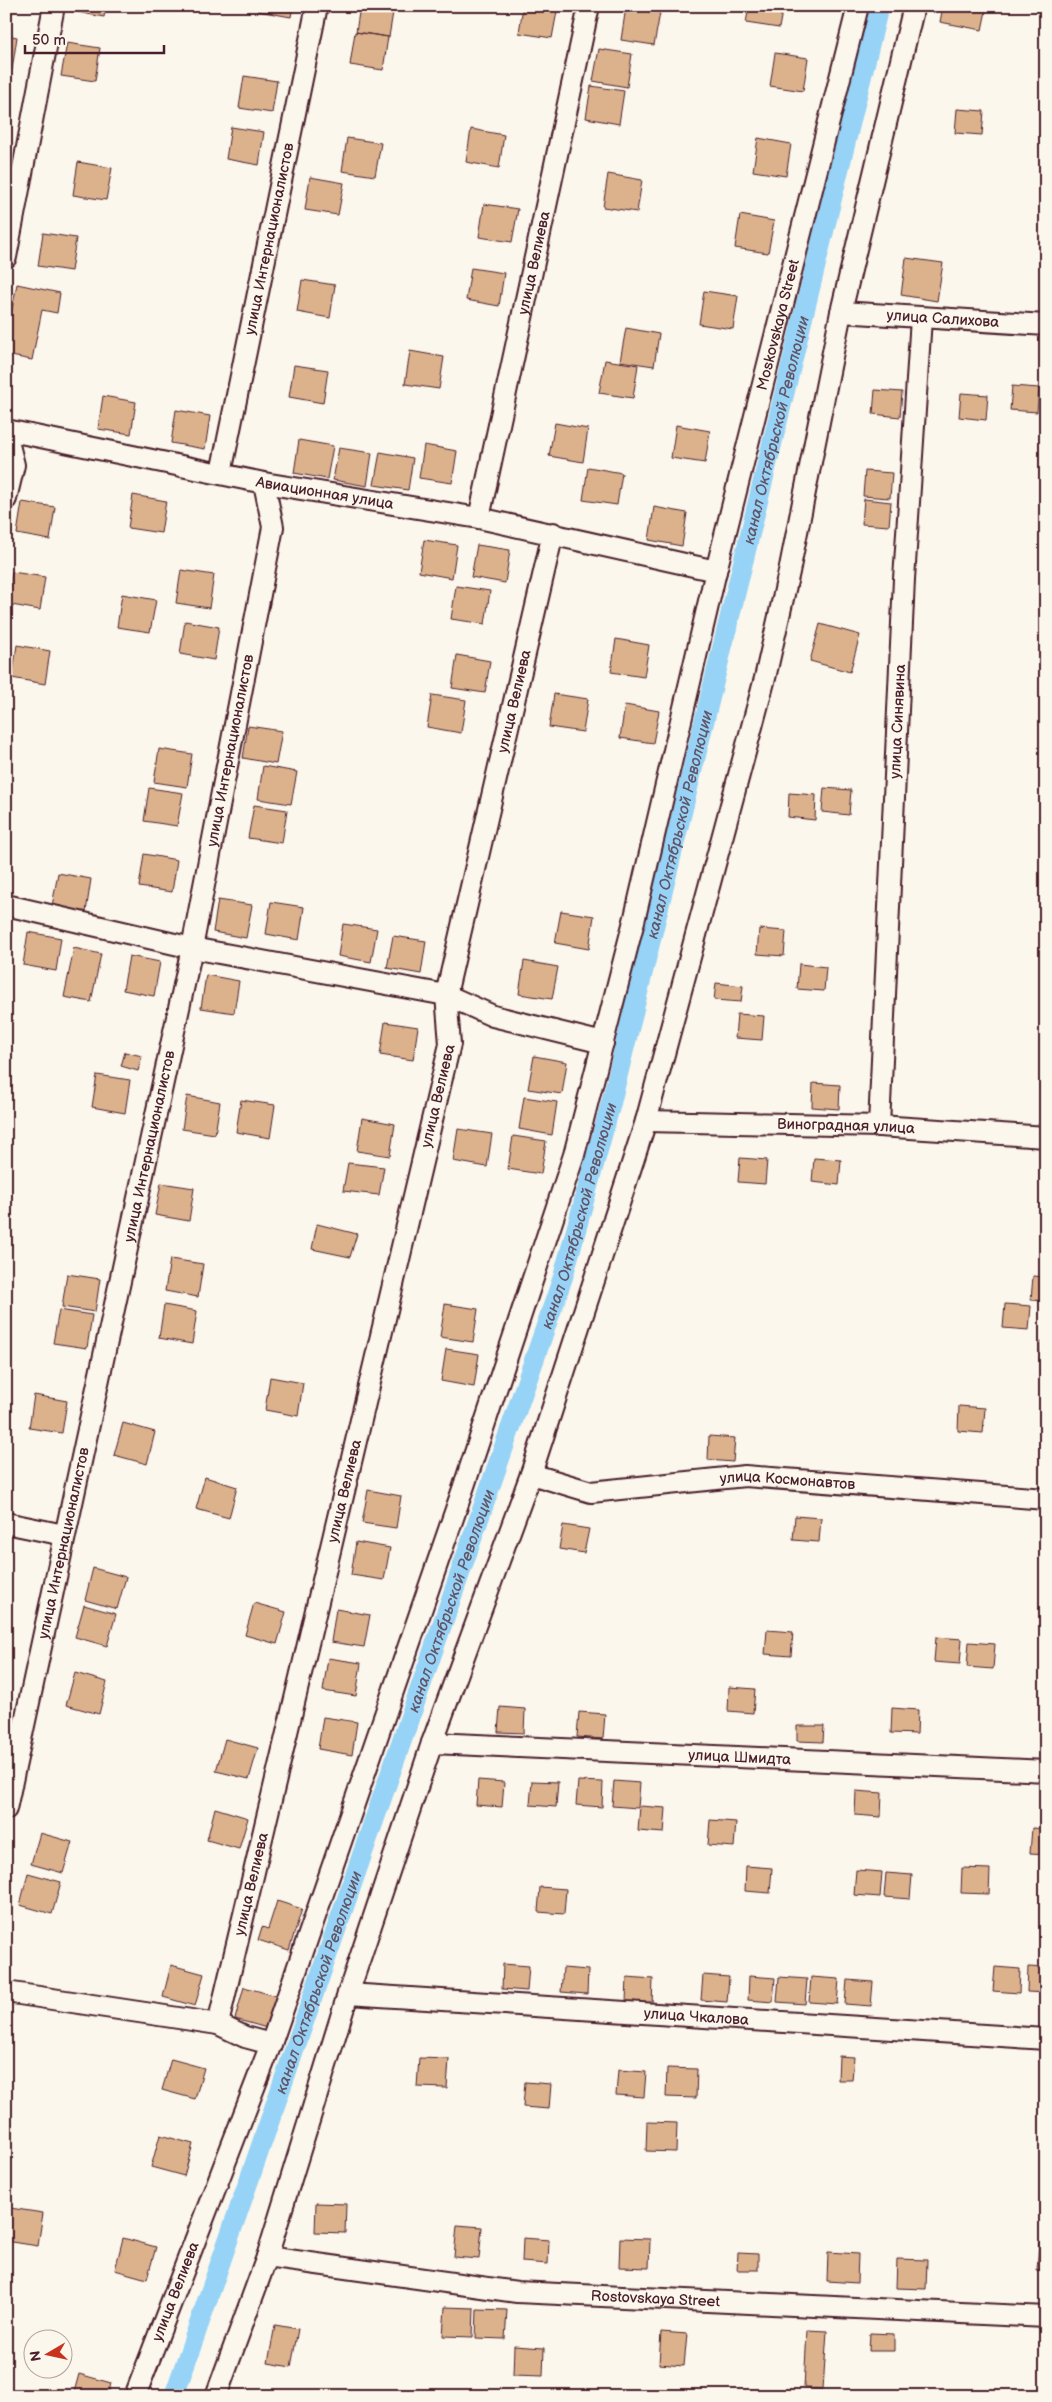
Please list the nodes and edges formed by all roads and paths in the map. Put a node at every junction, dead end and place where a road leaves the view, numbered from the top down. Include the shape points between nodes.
1 (54, 6) edge
2 (317, 6) edge
3 (589, 6) edge
4 (858, 6) edge
5 (914, 6) edge
6 (6, 257) edge
7 (841, 312) junction
8 (921, 318) junction
9 (1046, 325) edge
10 (6, 431) edge
11 (221, 473) junction
12 (264, 483) junction
13 (6, 499) edge
14 (479, 518) junction
15 (552, 533) junction
16 (716, 571) junction
17 (6, 906) edge
18 (192, 948) junction
19 (446, 995) junction
20 (603, 1044) junction
21 (646, 1121) junction
22 (879, 1126) junction
23 (1046, 1137) edge
24 (531, 1474) junction
25 (1046, 1499) edge
26 (6, 1523) edge
27 (64, 1535) junction
28 (432, 1743) junction
29 (1046, 1770) edge
30 (6, 1809) edge
31 (6, 1992) edge
32 (348, 1994) junction
33 (218, 2024) junction
34 (1046, 2039) edge
35 (271, 2044) junction
36 (267, 2257) junction
37 (1046, 2318) edge
38 (135, 2396) edge
39 (216, 2396) edge

1 - 6 street
2 - 11 street, улица Интернационалистов
3 - 14 street, улица Велиева
4 - 16 street, Moskovskaya Street
5 - 7 street
7 - 8 street, улица Салихова
7 - 21 street via 765,678
8 - 9 street, улица Салихова
8 - 22 street, улица Синявина via 904,578
10 - 11 street, Авиационная улица
10 - 13 street via 14,465
11 - 12 street, Авиационная улица
12 - 14 street, Авиационная улица
12 - 18 street, улица Интернационалистов via 273,527
14 - 15 street, Авиационная улица
15 - 16 street, Авиационная улица
15 - 19 street, улица Велиева
16 - 20 street, Moskovskaya Street
17 - 18 street
18 - 19 street
18 - 27 street, улица Интернационалистов
19 - 20 street via 493,1016
19 - 33 street, улица Велиева via 450,1044
20 - 35 street, улица Велиева via 571,1165
21 - 22 street, Виноградная улица
21 - 24 street
22 - 23 street, Виноградная улица
24 - 25 street, улица Космонавтов via 591,1492 745,1476
24 - 28 street
26 - 27 street
27 - 30 street, улица Интернационалистов
28 - 29 street, улица Шмидта
28 - 32 street
31 - 33 street
32 - 34 street, улица Чкалова
32 - 36 street
33 - 35 street via 245,2037
35 - 38 street, улица Велиева
36 - 37 street, Rostovskaya Street via 517,2292
36 - 39 street

